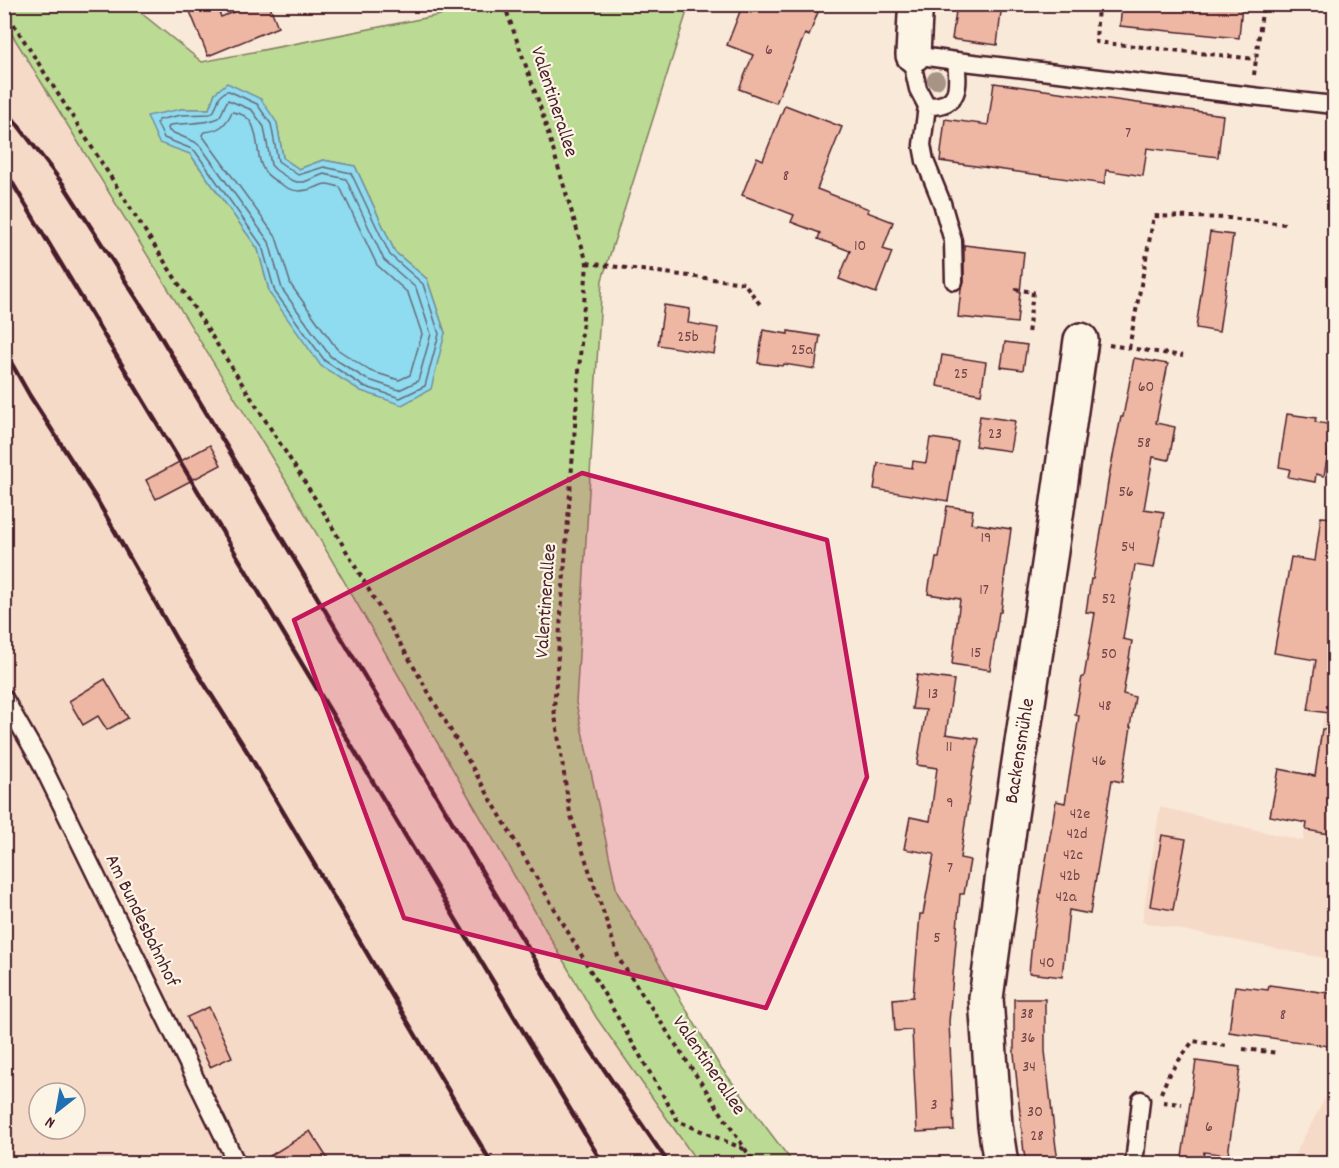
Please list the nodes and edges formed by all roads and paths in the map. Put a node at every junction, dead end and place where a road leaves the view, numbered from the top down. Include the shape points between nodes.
1 (504, 4) edge
2 (917, 4) edge
3 (1098, 4) edge
4 (1263, 4) edge
5 (4, 9) edge
6 (913, 55) junction
7 (1256, 59) junction
8 (956, 61) junction
9 (1252, 96) junction
10 (1335, 105) edge
11 (927, 106) junction
12 (1285, 224) dead end
13 (587, 263) junction
14 (954, 281) dead end
15 (1015, 289) dead end
16 (762, 307) dead end
17 (1028, 334) dead end
18 (1081, 340) joint
19 (1129, 348) junction
20 (1183, 356) dead end
21 (4, 698) edge
22 (1227, 1046) dead end
23 (1243, 1049) dead end
24 (1278, 1053) dead end
25 (1149, 1101) joint
26 (746, 1150) junction
27 (237, 1164) edge
28 (755, 1164) edge
29 (1001, 1164) edge
30 (1134, 1164) edge

1 - 13 path, Valentinerallee via 539,103
2 - 6 street
3 - 7 path via 1096,42
4 - 7 path
5 - 26 path via 323,512 678,1121
6 - 8 lane
6 - 11 lane via 918,89
7 - 9 path
8 - 9 lane
8 - 11 lane via 958,83 953,98 940,106
9 - 10 lane
11 - 14 lane via 922,145 953,241
12 - 19 path via 1154,216
13 - 16 path via 744,283
13 - 26 path, Valentinerallee via 554,709 570,813 619,959
15 - 17 path via 1034,292
18 - 19 path
18 - 29 street, Backensmühle via 986,998
19 - 20 path
21 - 27 lane, Am Bundesbahnhof via 40,761
22 - 25 path via 1193,1041
23 - 24 path
25 - 30 lane
26 - 28 path, Valentinerallee

